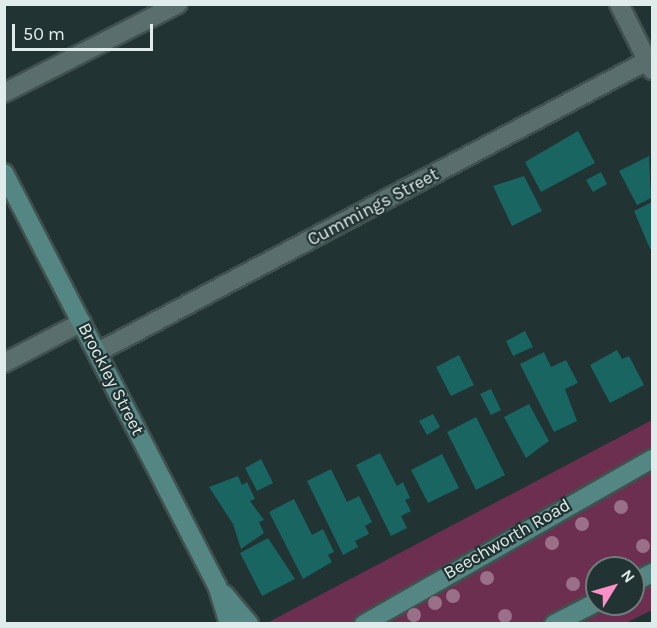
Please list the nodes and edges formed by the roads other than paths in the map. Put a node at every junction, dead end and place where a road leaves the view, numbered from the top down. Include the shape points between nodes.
1 (178, 4) edge
2 (619, 4) edge
3 (650, 66) edge
4 (4, 93) edge
5 (4, 173) edge
6 (82, 322) junction
7 (98, 352) junction
8 (4, 363) edge
9 (652, 459) edge
10 (217, 585) junction
11 (585, 608) edge
12 (229, 624) edge
13 (249, 624) edge
14 (364, 624) edge
15 (554, 624) edge

1 - 4 street
2 - 3 street
3 - 7 street, Cummings Street
5 - 6 main road, Brockley Street
6 - 7 main road, Brockley Street
6 - 8 street
7 - 10 main road, Brockley Street
9 - 14 main road, Beechworth Road via 499,541
10 - 12 main road, Brockley Street
10 - 13 main road, Brockley Street
11 - 15 main road

